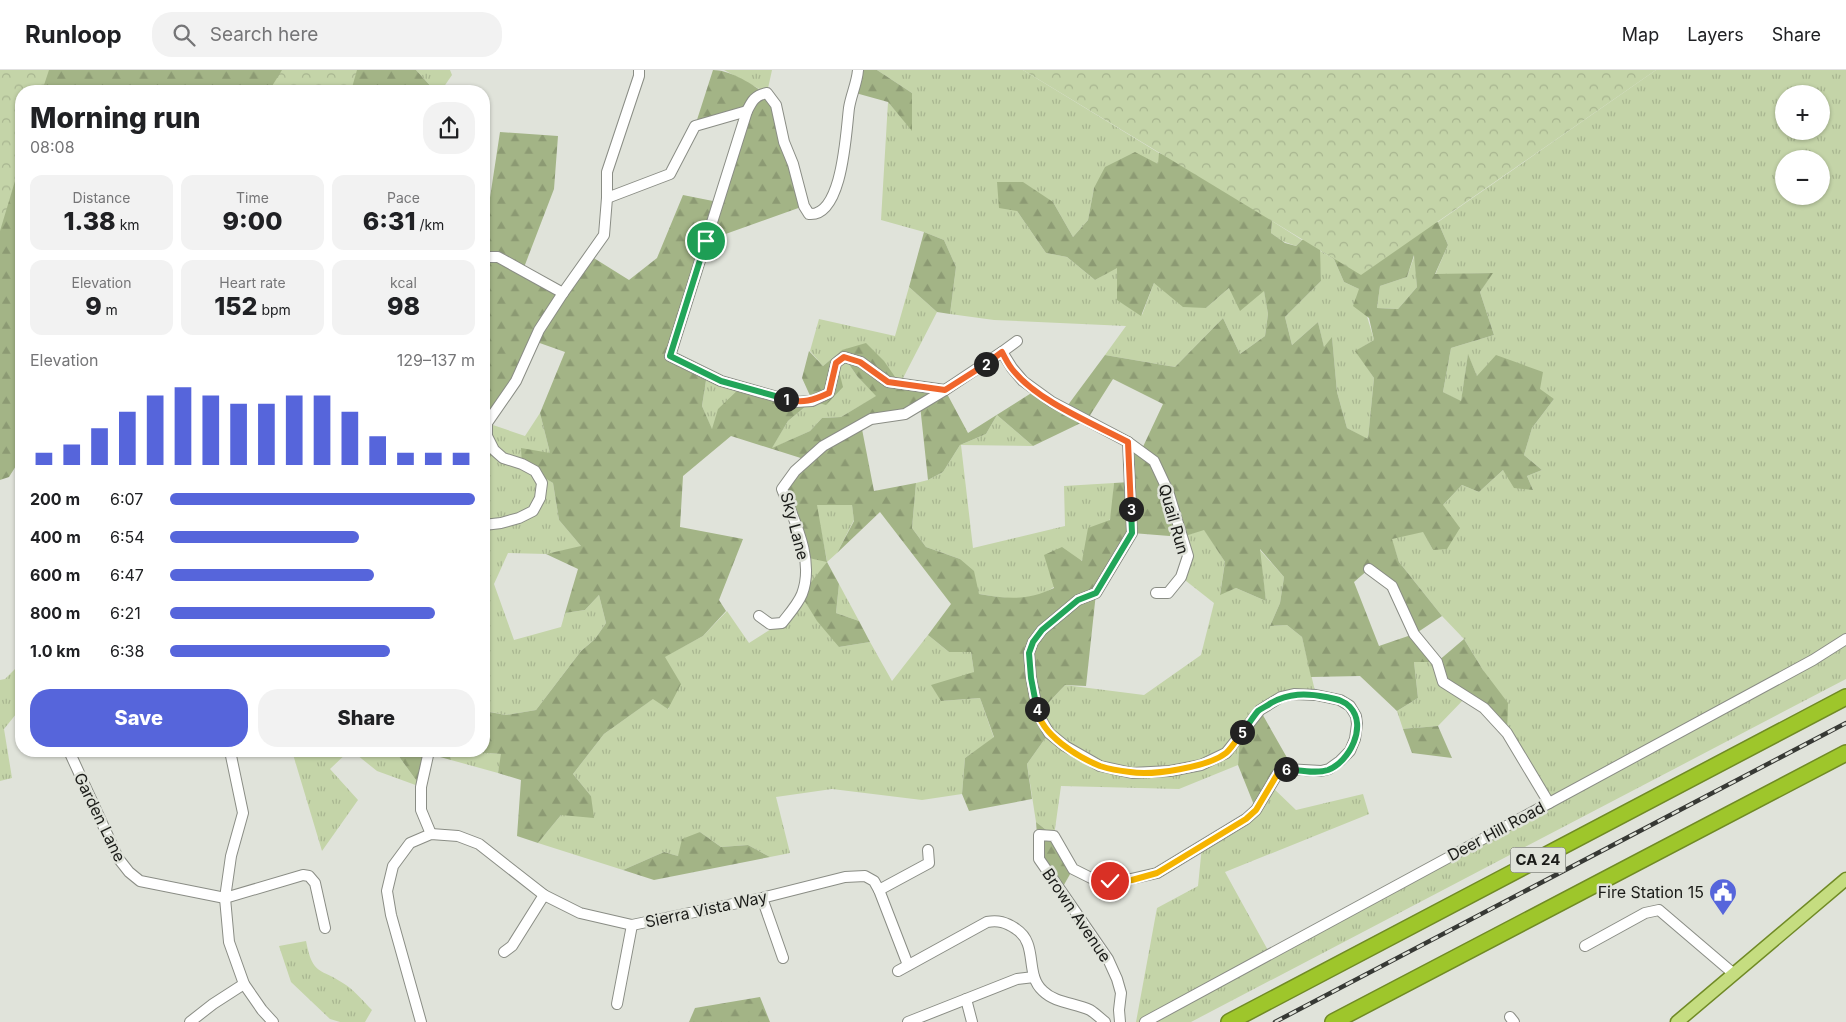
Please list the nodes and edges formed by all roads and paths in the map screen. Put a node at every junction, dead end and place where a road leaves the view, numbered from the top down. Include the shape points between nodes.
1 (639, 70) edge
2 (858, 70) edge
3 (747, 111) junction
4 (607, 198) junction
5 (490, 257) edge
6 (563, 292) junction
7 (1017, 341) dead end
8 (1002, 352) junction
9 (945, 390) junction
10 (490, 419) edge
11 (490, 442) edge
12 (1128, 442) junction
13 (490, 524) edge
14 (1369, 569) dead end
15 (1156, 593) dead end
16 (758, 616) dead end
17 (1846, 639) edge
18 (1846, 697) edge
19 (1846, 753) edge
20 (72, 757) edge
21 (231, 757) edge
22 (428, 757) edge
23 (1549, 803) junction
24 (431, 834) junction
25 (928, 850) dead end
26 (1846, 879) edge
27 (879, 890) junction
28 (544, 895) junction
29 (225, 898) junction
30 (762, 898) junction
31 (632, 925) junction
32 (325, 928) dead end
33 (1585, 946) dead end
34 (504, 952) dead end
35 (782, 958) dead end
36 (908, 965) junction
37 (898, 971) dead end
38 (1734, 974) junction
39 (1034, 977) junction
40 (244, 984) junction
41 (966, 999) junction
42 (616, 1004) dead end
43 (190, 1022) edge
44 (273, 1022) edge
45 (421, 1022) edge
46 (908, 1022) edge
47 (972, 1022) edge
48 (1105, 1022) edge
49 (1120, 1022) edge
50 (1145, 1022) edge
51 (1229, 1022) edge
52 (1333, 1022) edge
53 (1677, 1022) edge

1 - 4 street via 607,172
2 - 3 street via 841,173 834,194 818,213 809,214 804,206 776,105 766,93 753,99
3 - 4 street via 695,126 670,174
3 - 9 street via 670,356 721,381 795,402 812,401 829,393 836,363 844,357 860,362 888,382
4 - 6 street via 604,235
5 - 6 street via 498,257
6 - 10 street via 539,330 516,381
7 - 8 street, Sky Lane
8 - 9 street, Sky Lane
8 - 12 street via 1023,381 1052,402
9 - 16 street, Sky Lane via 905,414 870,418 823,446 795,471 782,489 794,520 807,576 801,595 782,622 770,624
11 - 13 street via 503,458 535,471 542,483 540,498 533,511
12 - 15 street, Quail Run via 1154,461 1168,491 1188,556 1181,577 1168,592
12 - 49 street, Brown Avenue via 1132,533 1096,593 1078,600 1042,630 1029,653 1038,714 1049,733 1100,766 1132,773 1201,765 1226,753 1260,710 1281,697 1294,694 1340,700 1350,706 1358,724 1350,750 1329,769 1286,769 1278,773 1256,810 1246,819 1157,873 1132,880 1093,879 1073,869 1054,836 1039,836 1039,859 1108,959 1117,979 1121,992
14 - 23 street via 1392,586 1414,634 1437,662 1443,682 1484,708 1507,733
17 - 23 street, Deer Hill Road
18 - 51 highway, CA 24
19 - 52 highway, CA 24
20 - 29 street, Garden Lane via 118,858 128,872 140,881
21 - 29 street via 243,813
22 - 24 street via 421,786 421,810
23 - 50 street, Deer Hill Road
24 - 28 street, Sierra Vista Way via 458,836 480,844
24 - 45 street, Sierra Vista Way via 410,843 393,866 387,891
25 - 27 street via 930,863
26 - 38 main road
27 - 30 street, Sierra Vista Way via 874,881 865,876 845,877
27 - 36 street
28 - 31 street, Sierra Vista Way via 580,913
28 - 34 street via 512,946
29 - 32 street via 303,875 310,876 315,883
29 - 40 street via 229,942
30 - 31 street, Sierra Vista Way
30 - 35 street
31 - 42 street
33 - 38 street via 1645,913 1659,910
36 - 37 street
36 - 39 street via 987,922 998,920 1020,931 1028,942
38 - 53 main road
39 - 41 street via 1017,979
39 - 48 street via 1042,991 1091,1011
40 - 43 street
40 - 44 street
41 - 46 street
41 - 47 street

